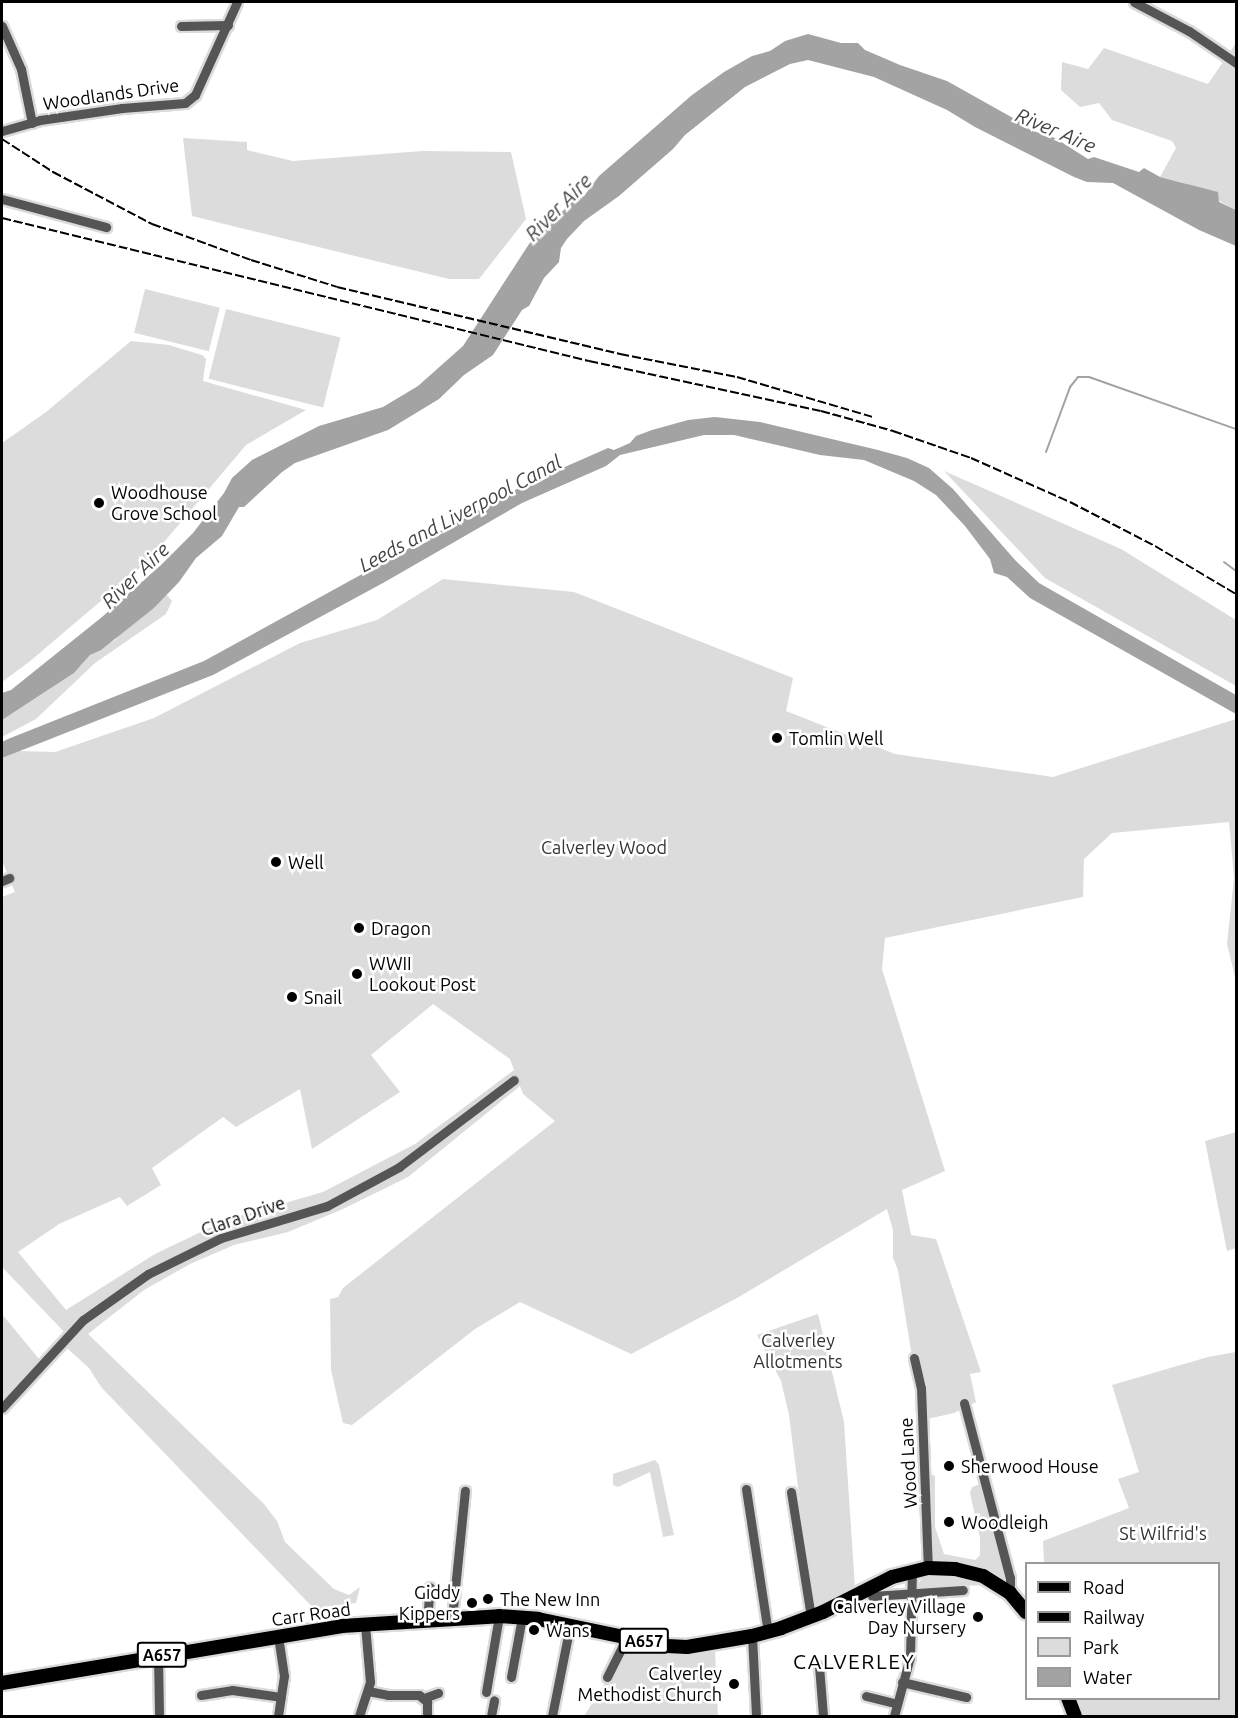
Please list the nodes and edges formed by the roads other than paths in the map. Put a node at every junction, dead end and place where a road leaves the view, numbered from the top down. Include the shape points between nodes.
1 (237, 2) edge
2 (1134, 2) edge
3 (228, 25) junction
4 (2, 26) edge
5 (182, 26) dead end
6 (1236, 63) edge
7 (32, 123) junction
8 (2, 130) edge
9 (2, 200) edge
10 (106, 227) dead end
11 (514, 1080) dead end
12 (915, 1358) dead end
13 (964, 1403) dead end
14 (2, 1408) edge
15 (746, 1489) dead end
16 (465, 1491) dead end
17 (791, 1492) dead end
18 (928, 1568) junction
19 (912, 1571) junction
20 (430, 1587) dead end
21 (963, 1590) dead end
22 (912, 1592) junction
23 (1010, 1593) junction
24 (872, 1596) dead end
25 (1025, 1611) edge
26 (499, 1616) junction
27 (522, 1617) junction
28 (811, 1617) junction
29 (452, 1618) junction
30 (428, 1620) junction
31 (365, 1624) junction
32 (570, 1625) junction
33 (768, 1632) junction
34 (278, 1636) junction
35 (752, 1636) junction
36 (627, 1637) junction
37 (158, 1656) junction
38 (818, 1666) dead end
39 (511, 1677) dead end
40 (607, 1677) dead end
41 (902, 1682) junction
42 (2, 1683) edge
43 (368, 1691) junction
44 (486, 1692) dead end
45 (438, 1693) dead end
46 (201, 1695) dead end
47 (866, 1696) dead end
48 (281, 1697) junction
49 (966, 1697) dead end
50 (424, 1698) junction
51 (494, 1700) dead end
52 (1069, 1700) edge
53 (897, 1704) junction
54 (159, 1716) edge
55 (278, 1716) edge
56 (359, 1716) edge
57 (427, 1716) edge
58 (491, 1716) edge
59 (552, 1716) edge
60 (756, 1716) edge
61 (823, 1716) edge
62 (894, 1716) edge
63 (1075, 1716) edge

1 - 3 street, Woodlands Drive
2 - 6 street via 1189,31
3 - 5 street
3 - 7 street, Woodlands Drive via 195,94 185,103 122,108
4 - 7 street via 21,69
7 - 8 street, Woodlands Drive
9 - 10 street
11 - 14 street, Clara Drive via 399,1167 327,1206 211,1243 148,1274 83,1320
12 - 18 street, Wood Lane via 921,1388
13 - 23 street via 1010,1578
15 - 33 street
16 - 29 street
17 - 28 street
18 - 19 main road, Carr Road / A657
18 - 23 main road, Carr Road / A657 via 983,1576
19 - 22 street
19 - 28 main road, Carr Road / A657 via 891,1577
20 - 30 street
21 - 22 street
22 - 24 street
22 - 41 street via 910,1657
23 - 25 main road, A657
26 - 27 main road, Carr Road / A657
26 - 29 main road, Carr Road / A657
26 - 44 street
27 - 32 main road, Carr Road / A657
27 - 39 street
28 - 33 main road, Carr Road / A657
29 - 30 main road, Carr Road / A657
30 - 31 main road, Carr Road / A657
31 - 34 main road, Carr Road / A657
31 - 43 street
32 - 36 main road, Carr Road / A657
32 - 59 street
33 - 35 main road, Carr Road / A657
34 - 37 main road, Carr Road / A657
34 - 48 street via 284,1666
35 - 36 main road, Carr Road / A657 via 687,1647
35 - 60 street
36 - 40 street
37 - 42 main road, Carr Road / A657
37 - 54 street
38 - 61 street
41 - 49 street
41 - 53 street
43 - 50 street
43 - 56 street
45 - 50 street
46 - 48 street via 232,1690
47 - 53 street
48 - 55 street
50 - 57 street
51 - 58 street
52 - 63 main road
53 - 62 street

